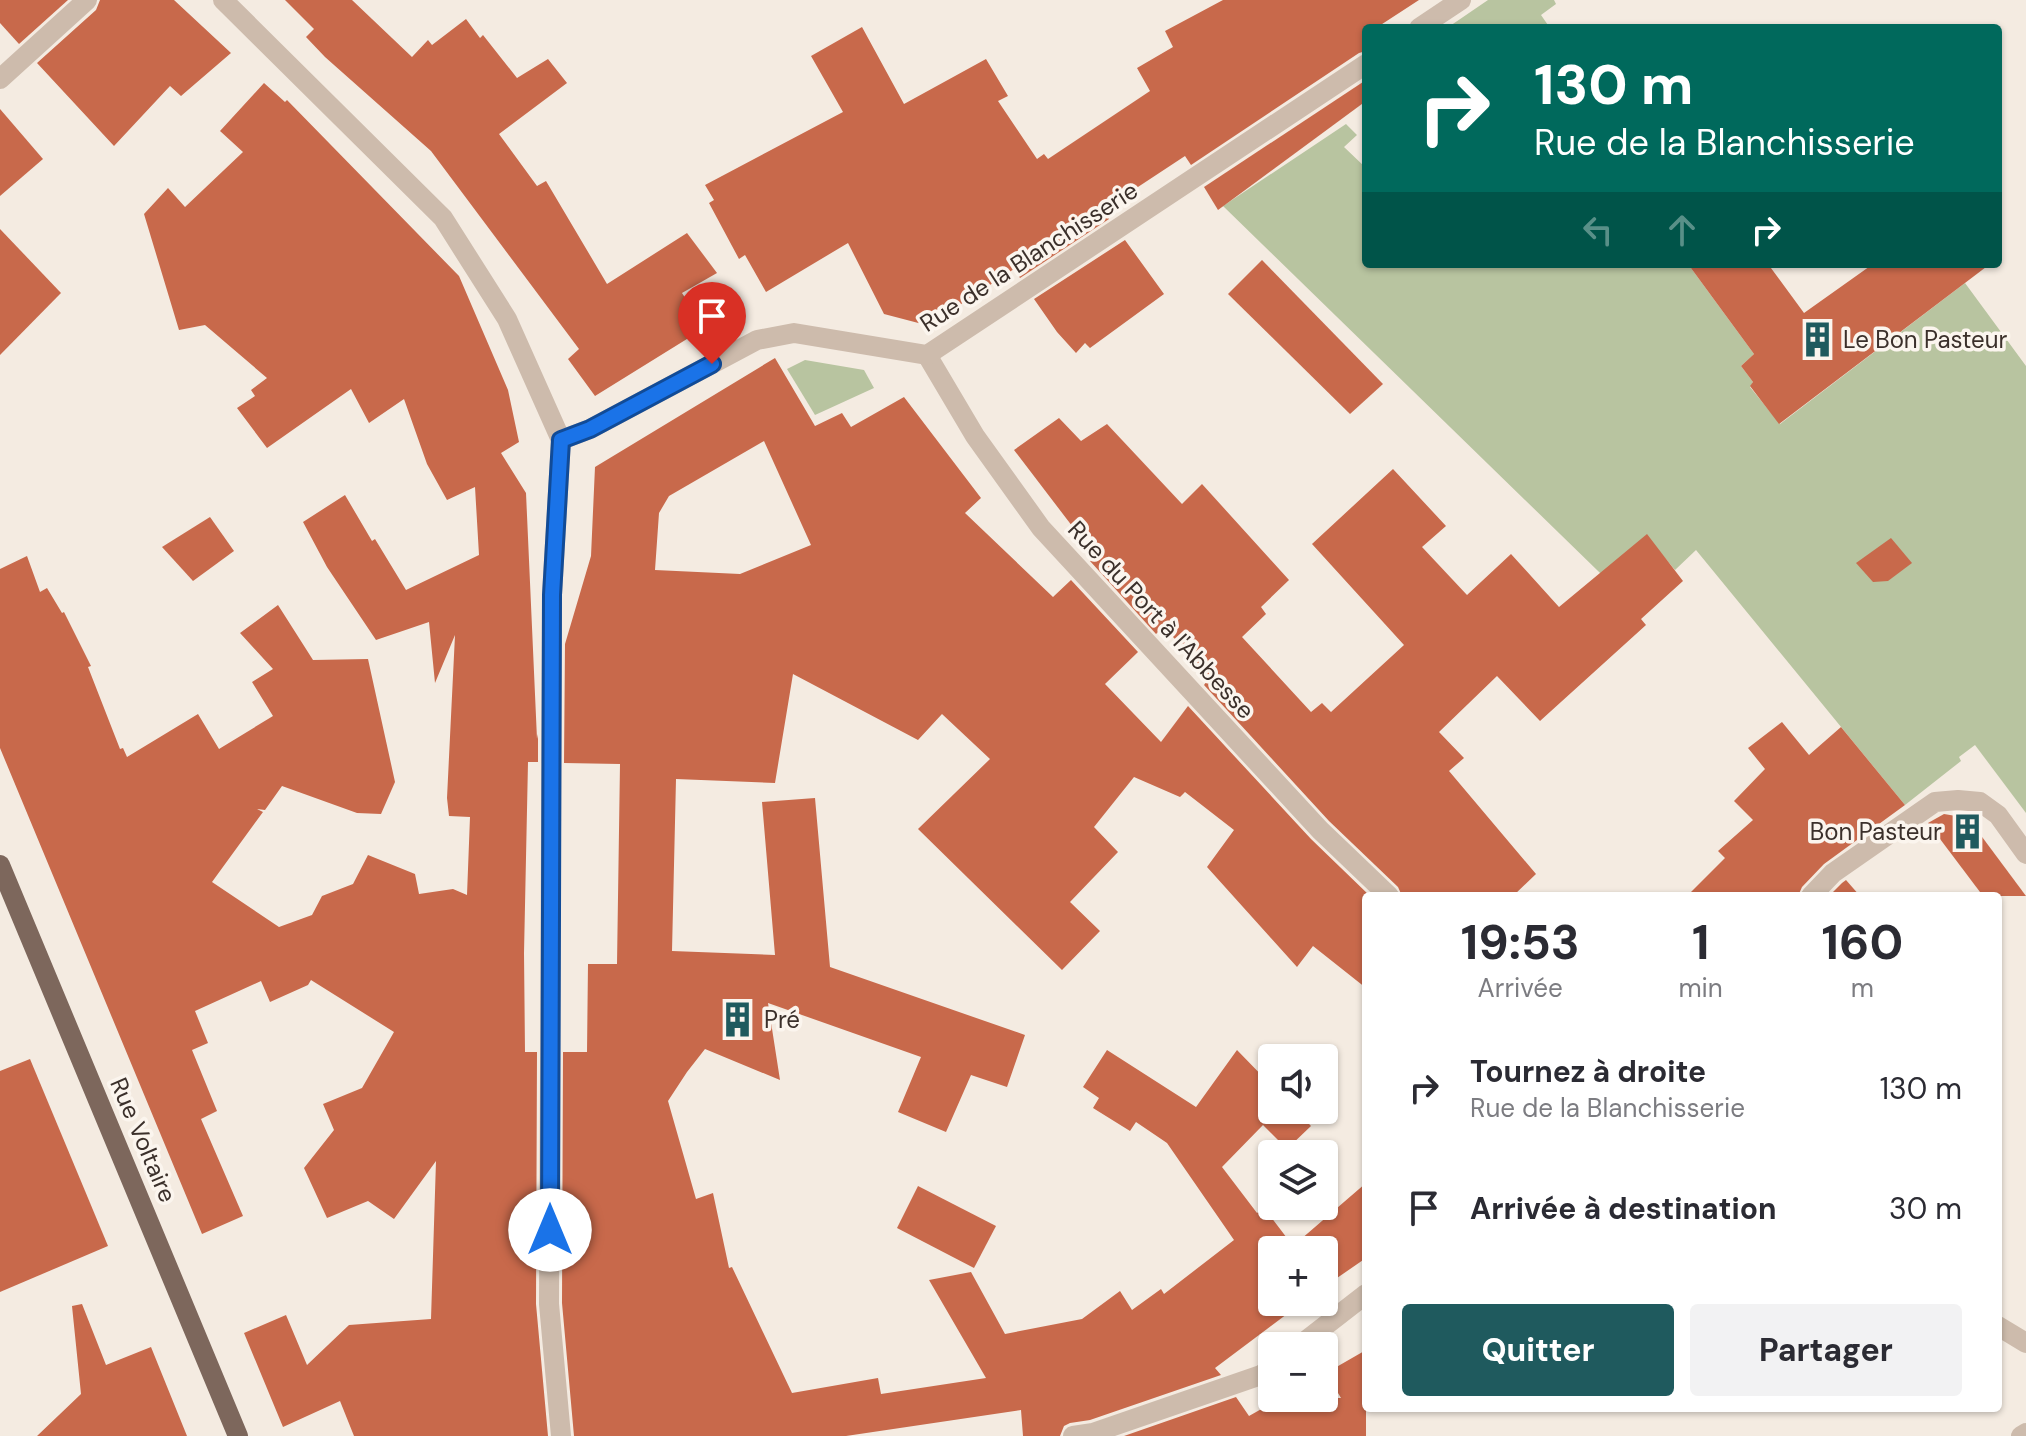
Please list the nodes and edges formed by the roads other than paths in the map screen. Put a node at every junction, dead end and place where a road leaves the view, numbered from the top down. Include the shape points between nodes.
1 (87, 0) edge
2 (223, 0) edge
3 (1461, 0) edge
4 (1425, 24) edge
5 (1362, 67) edge
6 (0, 79) edge
7 (927, 355) junction
8 (561, 440) junction
9 (2026, 854) edge
10 (0, 865) edge
11 (1385, 892) edge
12 (1815, 892) edge
13 (1362, 1297) edge
14 (2002, 1328) edge
15 (1317, 1332) edge
16 (2026, 1343) edge
17 (1258, 1374) edge
18 (238, 1436) edge
19 (561, 1436) edge
20 (1073, 1436) edge

1 - 6 street
2 - 8 street via 443,218 507,319
3 - 4 street
5 - 7 street, Rue de la Blanchisserie
7 - 8 street, Rue de la Blanchisserie via 794,333 757,340
7 - 11 street, Rue du Port à l'Abbesse via 975,436 1041,528 1320,830
8 - 19 street via 552,595 549,1304
9 - 12 street via 1998,815 1980,802 1935,802 1833,873
10 - 18 main road, Rue Voltaire
13 - 15 street
14 - 16 street
17 - 20 street

